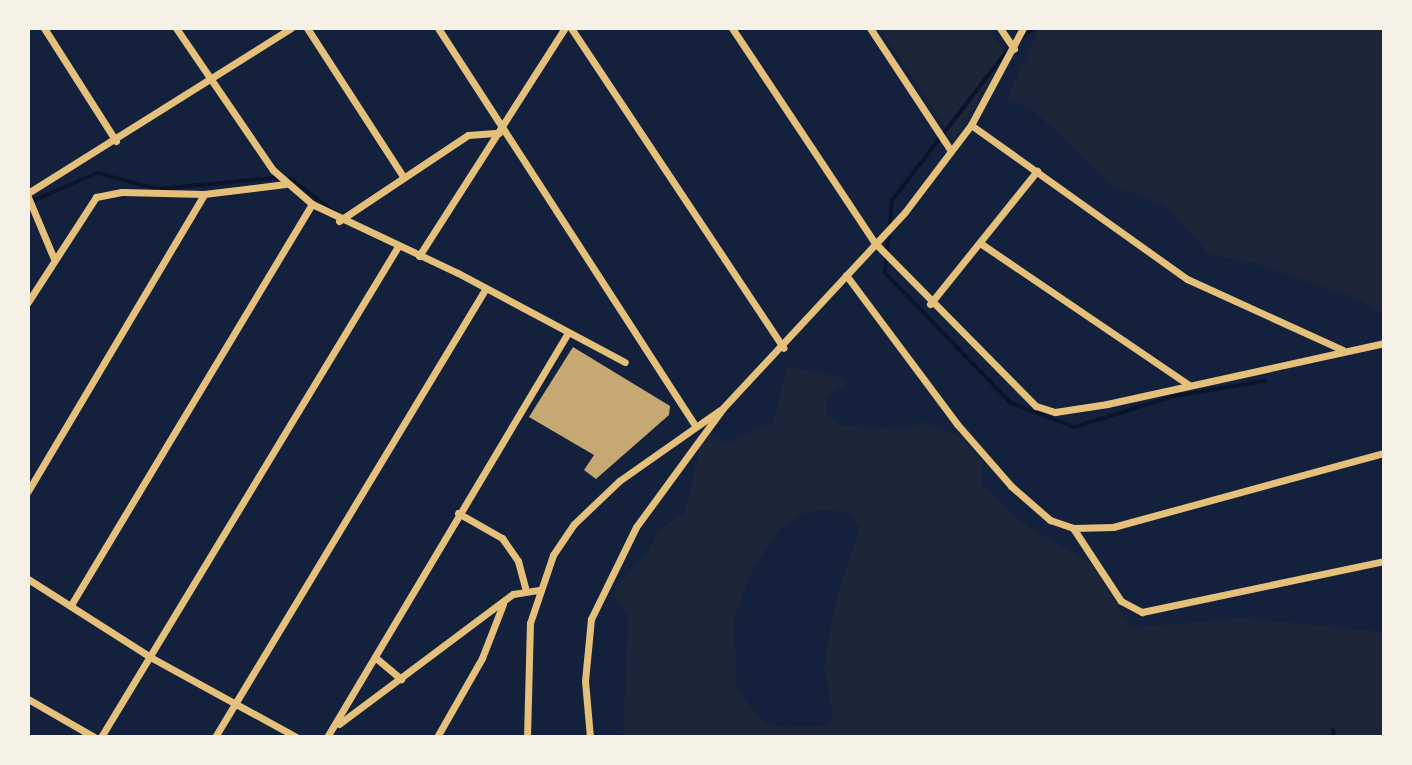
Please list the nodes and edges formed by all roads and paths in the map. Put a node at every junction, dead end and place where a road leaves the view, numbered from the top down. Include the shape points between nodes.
1 (44, 28) edge
2 (176, 28) edge
3 (291, 28) edge
4 (307, 28) edge
5 (438, 28) edge
6 (568, 28) edge
7 (732, 28) edge
8 (870, 28) edge
9 (1000, 28) edge
10 (1023, 28) edge
11 (1014, 49) junction
12 (212, 81) junction
13 (971, 125) junction
14 (501, 129) junction
15 (116, 141) junction
16 (951, 151) junction
17 (1037, 171) junction
18 (402, 175) junction
19 (285, 184) junction
20 (204, 194) junction
21 (28, 195) edge
22 (312, 204) junction
23 (339, 221) junction
24 (875, 243) junction
25 (980, 243) junction
26 (397, 248) junction
27 (419, 256) junction
28 (54, 259) junction
29 (846, 275) junction
30 (486, 288) junction
31 (28, 302) edge
32 (930, 304) junction
33 (568, 333) junction
34 (1384, 343) edge
35 (784, 348) junction
36 (1343, 350) junction
37 (625, 362) dead end
38 (1189, 385) junction
39 (723, 408) junction
40 (694, 424) junction
41 (1384, 453) edge
42 (28, 491) edge
43 (458, 513) junction
44 (1073, 528) junction
45 (1384, 561) edge
46 (28, 579) edge
47 (525, 588) junction
48 (538, 590) junction
49 (503, 602) junction
50 (71, 605) junction
51 (152, 658) junction
52 (376, 658) junction
53 (401, 679) junction
54 (28, 699) edge
55 (236, 705) junction
56 (337, 725) junction
57 (94, 737) edge
58 (101, 737) edge
59 (215, 737) edge
60 (296, 737) edge
61 (327, 737) edge
62 (437, 737) edge
63 (527, 737) edge
64 (590, 737) edge

1 - 15 street
2 - 12 street
3 - 12 street
4 - 18 street
5 - 14 street
6 - 14 street
6 - 35 street
7 - 24 street
8 - 16 street
9 - 11 street
10 - 11 street
11 - 13 street
12 - 15 street
12 - 19 street
13 - 16 street
13 - 17 street
14 - 18 street via 468,135
14 - 27 street
14 - 40 street
15 - 21 street
16 - 24 street
17 - 25 street
17 - 36 street via 1187,279
18 - 23 street
19 - 20 street
19 - 22 street
20 - 28 street via 107,193 88,203
20 - 42 street
21 - 28 street
22 - 23 street
22 - 50 street
23 - 26 street
24 - 29 street
24 - 32 street
25 - 32 street
25 - 38 street
26 - 27 street
26 - 51 street
27 - 30 street
28 - 31 street
29 - 35 street
29 - 44 street via 957,424 1011,486 1050,520
30 - 33 street
30 - 55 street
32 - 38 street via 1029,401 1045,410 1066,411
33 - 37 street
33 - 43 street
34 - 36 street
35 - 39 street
36 - 38 street
39 - 40 street
39 - 64 street via 636,527 601,590 586,651
40 - 48 street via 619,481 574,524
41 - 44 street via 1113,527
43 - 47 street via 502,538 518,561
43 - 52 street
44 - 45 street via 1121,601 1142,612
46 - 50 street
47 - 48 street
47 - 49 street
48 - 63 street via 530,623
49 - 53 street
49 - 62 street via 482,658
50 - 51 street
51 - 55 street
51 - 58 street
52 - 53 street
52 - 56 street
53 - 56 street
54 - 57 street
55 - 59 street
55 - 60 street
56 - 61 street

